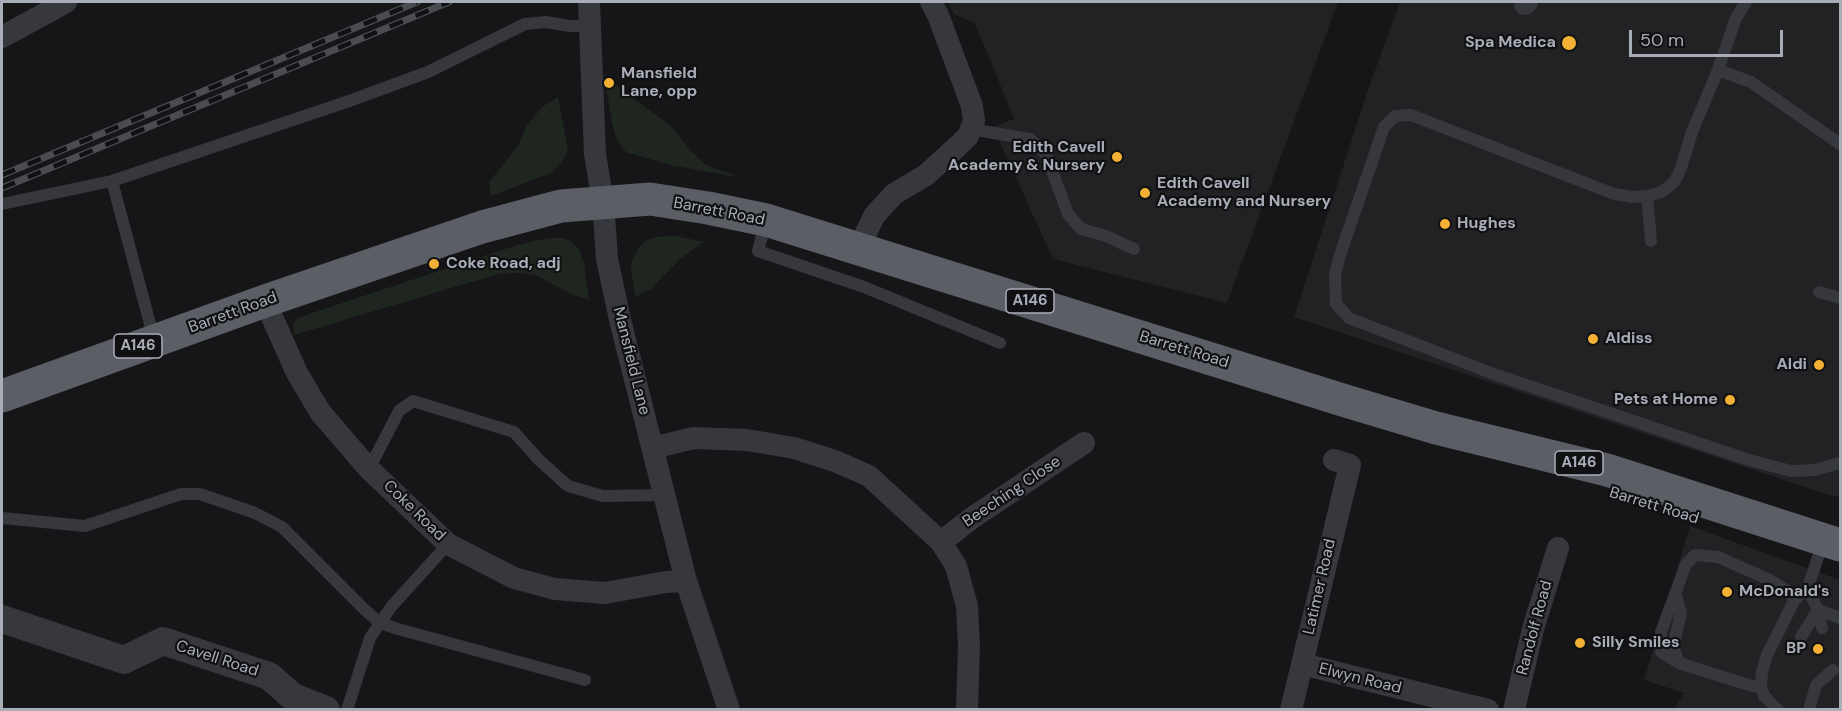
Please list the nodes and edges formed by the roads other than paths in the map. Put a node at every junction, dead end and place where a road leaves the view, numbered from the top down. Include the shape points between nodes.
1 (66, 2) edge
2 (589, 2) edge
3 (931, 2) edge
4 (1746, 2) edge
5 (590, 26) junction
6 (3, 32) edge
7 (1718, 70) junction
8 (970, 129) junction
9 (1840, 144) edge
10 (112, 181) junction
11 (1647, 196) junction
12 (603, 202) junction
13 (2, 204) edge
14 (766, 220) junction
15 (1651, 240) dead end
16 (859, 248) junction
17 (1134, 249) dead end
18 (1819, 292) dead end
19 (1840, 298) edge
20 (265, 301) junction
21 (154, 341) junction
22 (1000, 343) dead end
23 (2, 396) edge
24 (1084, 443) dead end
25 (653, 448) junction
26 (1840, 463) edge
27 (1351, 465) dead end
28 (369, 469) junction
29 (664, 495) junction
30 (2, 518) edge
31 (941, 542) junction
32 (448, 544) junction
33 (1558, 548) dead end
34 (1827, 563) edge
35 (686, 581) junction
36 (1794, 601) junction
37 (1840, 606) edge
38 (1818, 610) junction
39 (1840, 613) edge
40 (2, 619) edge
41 (380, 623) junction
42 (1821, 628) edge
43 (1302, 664) junction
44 (1825, 669) dead end
45 (585, 680) dead end
46 (1761, 687) junction
47 (326, 710) edge
48 (347, 710) edge
49 (729, 710) edge
50 (967, 710) edge
51 (1291, 710) edge
52 (1488, 710) edge
53 (1514, 710) edge
54 (1778, 710) edge
55 (1809, 710) edge

1 - 6 street
2 - 5 street, Mansfield Lane
3 - 8 street via 972,106 974,121
4 - 7 lane via 1736,18
5 - 10 lane via 525,24 428,72
5 - 12 street, Mansfield Lane via 595,154
7 - 9 lane via 1751,82
7 - 11 lane via 1675,181 1662,192
8 - 16 street via 968,136 926,175 894,194 874,216
8 - 17 lane via 1030,139 1046,154 1068,214 1081,229
10 - 13 lane
10 - 21 lane
11 - 15 lane
11 - 26 lane via 1614,194 1412,116 1395,116 1384,127 1340,255 1335,275 1336,304 1349,318 1491,373 1749,460 1791,471
12 - 14 highway, Barrett Road / A146 via 650,199
12 - 20 highway, Barrett Road / A146 via 561,206 482,228
12 - 25 street, Mansfield Lane via 606,253 616,304
14 - 16 highway, Barrett Road / A146
14 - 22 lane via 758,251 864,287
16 - 34 highway, Barrett Road / A146 via 1436,428 1607,470
18 - 19 lane
20 - 21 highway, Barrett Road / A146
20 - 28 street, Coke Road via 296,371 321,412
21 - 23 highway, Barrett Road / A146
24 - 31 street, Beeching Close
25 - 29 street, Mansfield Lane
25 - 31 street via 693,438 747,440 794,448 835,461 869,476
27 - 43 street, Latimer Road
28 - 29 lane via 399,411 413,401 514,432 568,486 603,496
28 - 32 street, Coke Road
29 - 35 street, Mansfield Lane
30 - 41 lane via 85,526 182,494 200,494 282,527
31 - 50 street via 956,566 967,606
32 - 35 street, Coke Road via 514,578 555,589 605,593
32 - 41 lane
33 - 53 street, Randolf Road
34 - 36 lane
34 - 38 lane via 1811,596
35 - 49 street, Mansfield Lane
36 - 46 lane via 1767,655
36 - 46 lane via 1788,591 1770,580 1718,557 1695,555 1686,564 1661,632 1661,652 1678,663
37 - 38 lane
38 - 39 lane
38 - 42 lane
38 - 42 lane
38 - 42 lane
40 - 47 street, Cavell Road via 124,660 163,641 269,676 292,697
41 - 45 lane
41 - 48 lane via 370,638
43 - 51 street, Latimer Road
43 - 52 street, Elwyn Road
44 - 55 lane
46 - 54 lane

